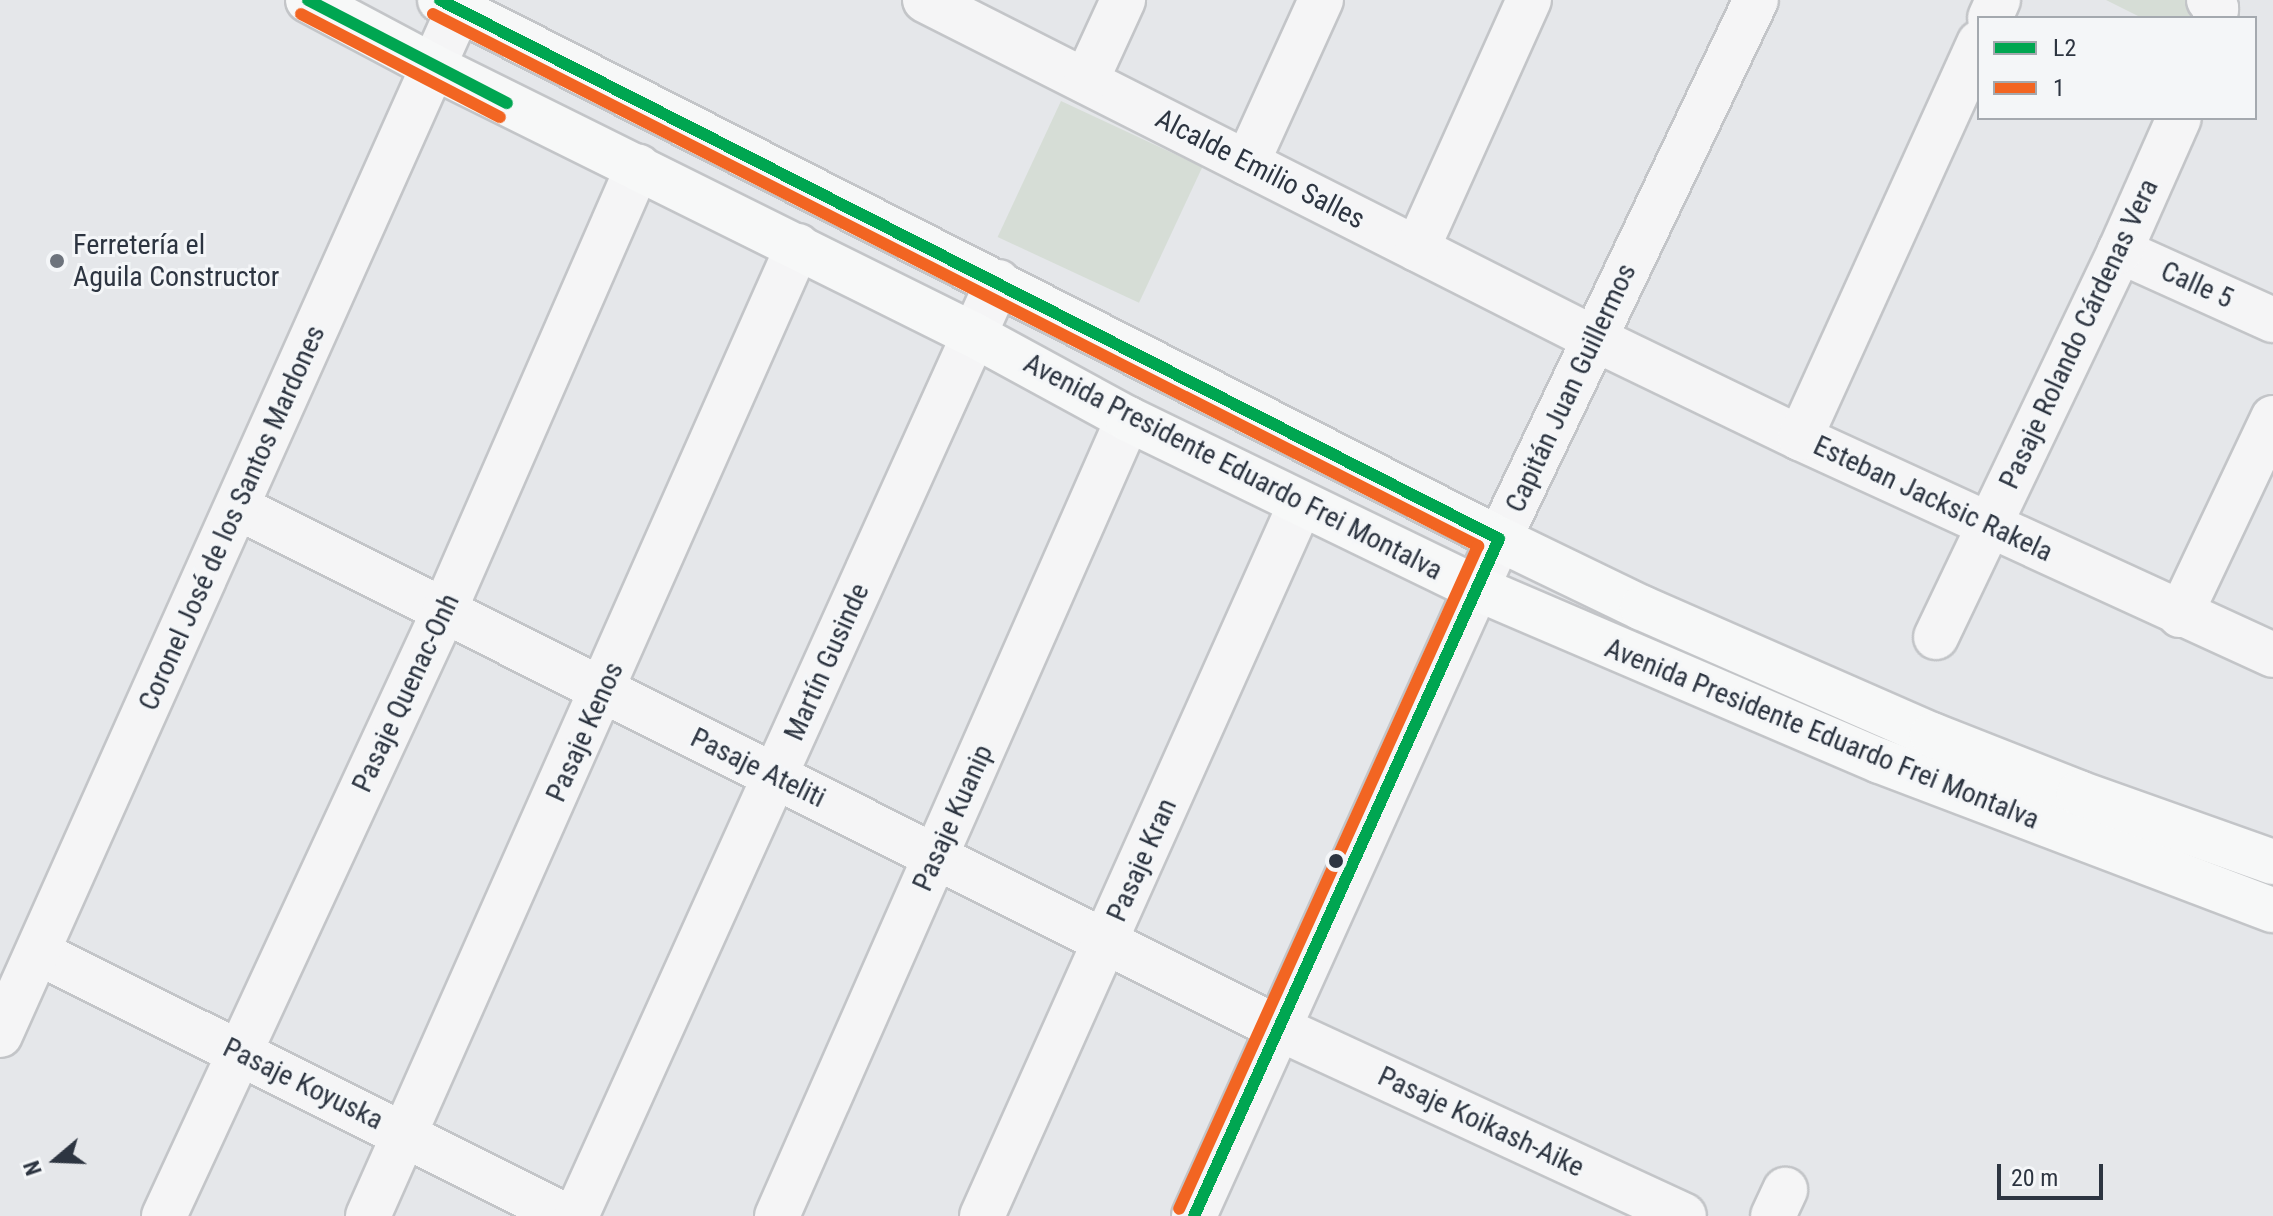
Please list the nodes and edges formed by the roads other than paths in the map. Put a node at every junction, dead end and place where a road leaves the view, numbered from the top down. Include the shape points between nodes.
1 (308, 0) edge
2 (925, 0) edge
3 (1123, 0) edge
4 (1321, 0) edge
5 (1529, 0) edge
6 (1756, 0) edge
7 (454, 3) edge
8 (1977, 47) edge
9 (432, 66) junction
10 (1086, 81) junction
11 (2178, 120) edge
12 (1247, 163) junction
13 (638, 167) junction
14 (798, 246) junction
15 (1417, 249) junction
16 (2120, 251) junction
17 (998, 282) junction
18 (2273, 320) edge
19 (974, 335) junction
20 (1595, 339) junction
21 (2273, 418) edge
22 (1128, 419) junction
23 (1800, 438) junction
24 (1300, 505) junction
25 (237, 507) junction
26 (1990, 524) junction
27 (1499, 539) junction
28 (1476, 588) junction
29 (444, 611) junction
30 (2180, 615) junction
31 (1936, 637) dead end
32 (2273, 655) edge
33 (604, 691) junction
34 (775, 776) junction
35 (936, 856) junction
36 (2273, 862) edge
37 (2273, 910) edge
38 (1105, 941) junction
39 (39, 953) junction
40 (1278, 1028) junction
41 (0, 1035) edge
42 (240, 1053) junction
43 (404, 1135) junction
44 (164, 1216) edge
45 (368, 1216) edge
46 (566, 1216) edge
47 (576, 1216) edge
48 (777, 1216) edge
49 (982, 1216) edge
50 (1194, 1216) edge
51 (1684, 1216) edge

1 - 9 main road, Avenida Presidente Eduardo Frei Montalva
2 - 10 street, Alcalde Emilio Salles
3 - 10 street
4 - 12 street
5 - 15 street
6 - 20 street, Capitán Juan Guillermos
7 - 9 street, Coronel José de los Santos Mardones
7 - 17 main road, Avenida Presidente Eduardo Frei Montalva
8 - 23 street
9 - 13 main road, Avenida Presidente Eduardo Frei Montalva
9 - 25 street, Coronel José de los Santos Mardones
10 - 12 street, Alcalde Emilio Salles
11 - 16 street, Pasaje Rolando Cárdenas Vera
12 - 15 street, Alcalde Emilio Salles
13 - 14 main road, Avenida Presidente Eduardo Frei Montalva
13 - 29 street, Pasaje Quenac-Onh
14 - 19 main road, Avenida Presidente Eduardo Frei Montalva
14 - 33 street, Pasaje Kenos
15 - 20 street, Alcalde Emilio Salles
16 - 18 street, Calle 5
16 - 26 street, Pasaje Rolando Cárdenas Vera
17 - 19 street, Martín Gusinde
17 - 27 main road, Avenida Presidente Eduardo Frei Montalva
19 - 22 main road, Avenida Presidente Eduardo Frei Montalva
19 - 34 street, Martín Gusinde
20 - 23 street, Esteban Jacksic Rakela
20 - 27 street, Capitán Juan Guillermos
21 - 30 street
22 - 24 main road, Avenida Presidente Eduardo Frei Montalva
22 - 35 street, Pasaje Kuanip
23 - 26 street, Esteban Jacksic Rakela
24 - 28 main road, Avenida Presidente Eduardo Frei Montalva
24 - 38 street, Pasaje Kran
25 - 29 street, Pasaje Ateliti
25 - 39 street, Coronel José de los Santos Mardones
26 - 30 street, Esteban Jacksic Rakela
26 - 31 street, Pasaje Rolando Cárdenas Vera
27 - 28 street, Capitán Juan Guillermos
27 - 36 main road, Avenida Presidente Eduardo Frei Montalva via 1932,735
28 - 37 main road, Avenida Presidente Eduardo Frei Montalva via 1880,761
28 - 40 street, Capitán Juan Guillermos
29 - 33 street, Pasaje Ateliti
29 - 42 street, Pasaje Quenac-Onh
30 - 32 street, Esteban Jacksic Rakela
33 - 34 street, Pasaje Ateliti
33 - 43 street, Pasaje Kenos
34 - 35 street, Pasaje Ateliti
34 - 47 street, Martín Gusinde
35 - 38 street, Pasaje Ateliti
35 - 48 street, Pasaje Kuanip
38 - 40 street, Pasaje Ateliti
38 - 49 street, Pasaje Kran
39 - 41 street, Coronel José de los Santos Mardones
39 - 42 street, Pasaje Koyuska
40 - 50 street, Capitán Juan Guillermos
40 - 51 street, Pasaje Koikash-Aike
42 - 43 street, Pasaje Koyuska
42 - 44 street, Pasaje Quenac-Onh
43 - 45 street, Pasaje Kenos
43 - 46 street, Pasaje Koyuska

